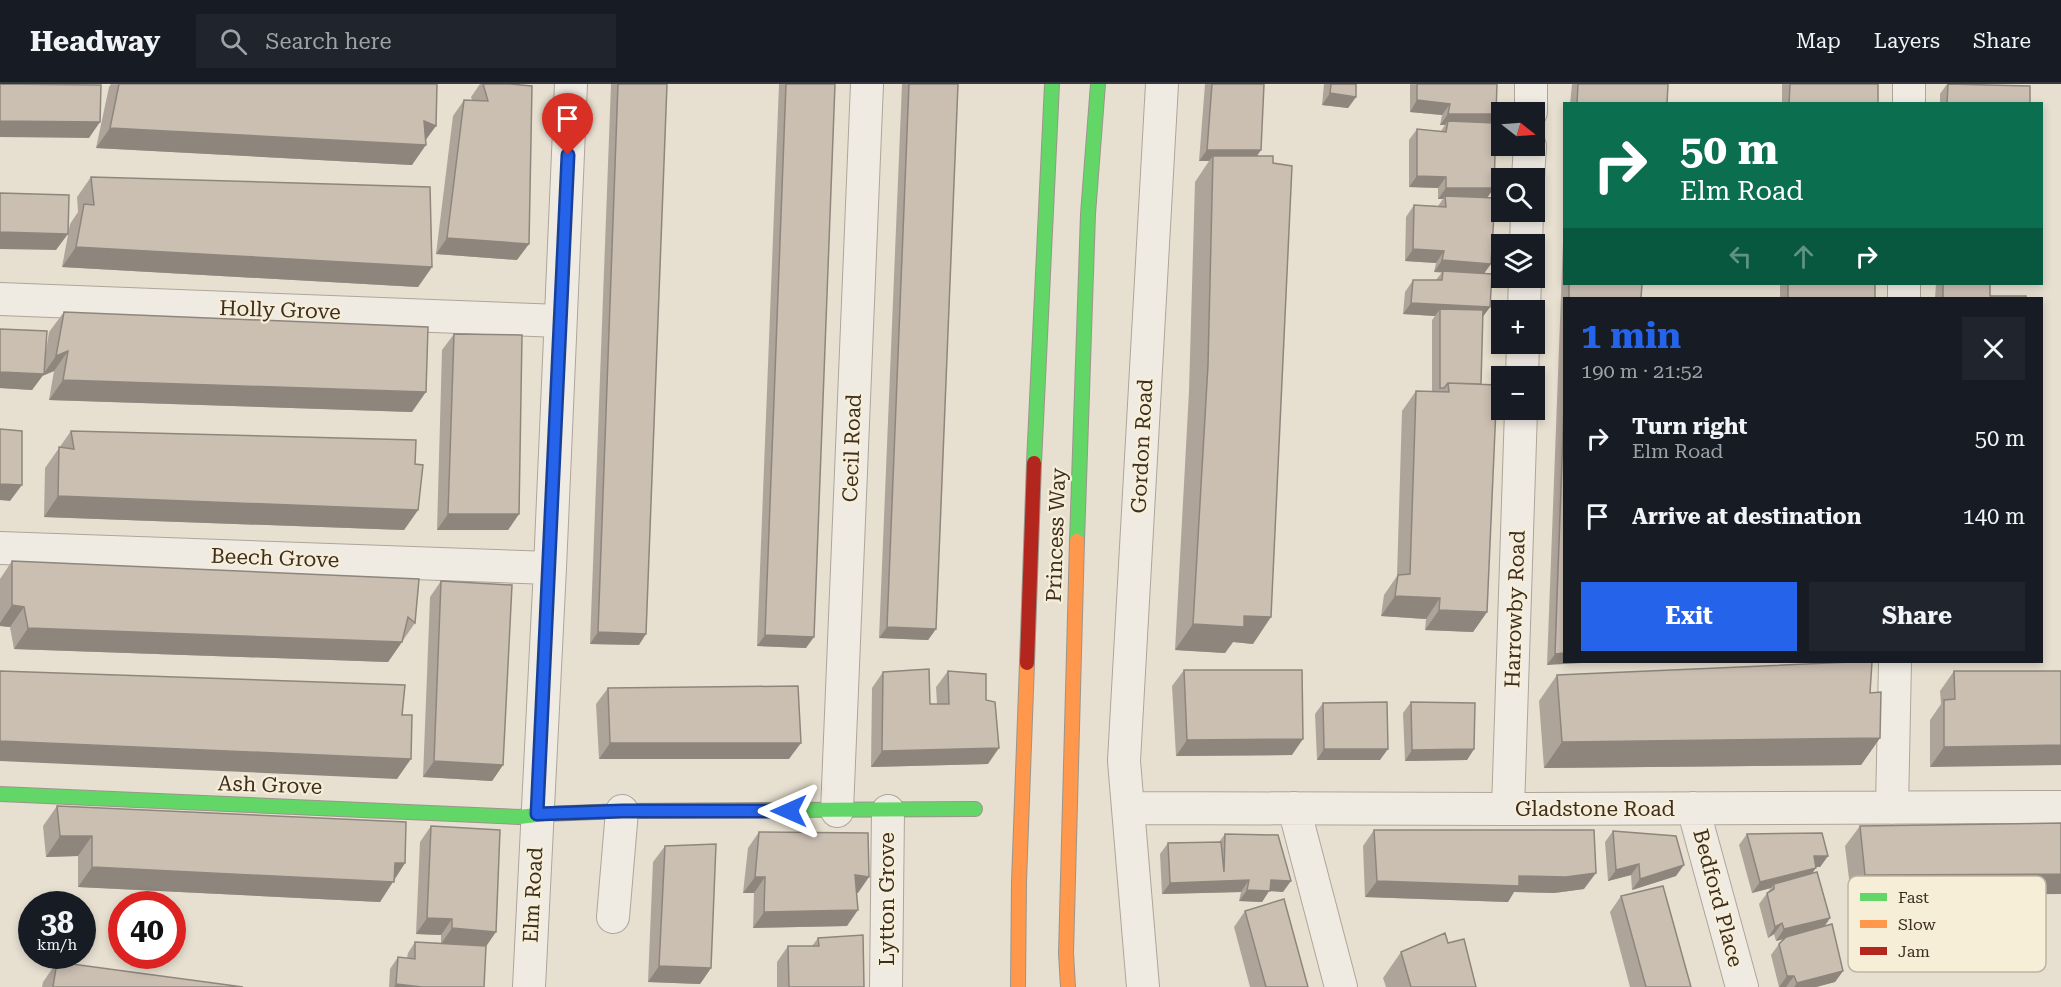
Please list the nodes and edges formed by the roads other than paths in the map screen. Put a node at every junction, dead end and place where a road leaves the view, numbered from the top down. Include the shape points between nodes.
1 (571, 84) edge
2 (867, 84) edge
3 (1052, 84) edge
4 (1098, 84) edge
5 (1162, 84) edge
6 (1532, 84) edge
7 (1909, 84) edge
8 (1531, 102) edge
9 (1909, 102) edge
10 (0, 298) edge
11 (560, 321) junction
12 (1521, 420) edge
13 (0, 548) edge
14 (550, 568) junction
15 (1895, 663) edge
16 (0, 794) edge
17 (2061, 807) edge
18 (1129, 808) junction
19 (1294, 808) junction
20 (1693, 808) junction
21 (1892, 808) junction
22 (975, 809) dead end
23 (1508, 809) junction
24 (622, 811) junction
25 (837, 811) junction
26 (888, 811) junction
27 (537, 814) junction
28 (613, 917) dead end
29 (529, 987) edge
30 (886, 987) edge
31 (1018, 987) edge
32 (1068, 987) edge
33 (1143, 987) edge
34 (1341, 987) edge
35 (1742, 987) edge

1 - 11 street, Elm Road
2 - 25 street, Cecil Road
3 - 31 main road, Princess Way via 1031,517
4 - 32 main road, Princess Way via 1088,214 1072,681
5 - 18 street, Gordon Road via 1124,761
6 - 8 street
7 - 9 street
10 - 11 street, Holly Grove
11 - 14 street, Elm Road
12 - 23 street, Harrowby Road
13 - 14 street, Beech Grove
14 - 27 street, Elm Road
15 - 21 street
16 - 27 main road, Ash Grove via 519,817
17 - 21 street, Gladstone Road
18 - 19 street, Gladstone Road
18 - 33 street, Gordon Road
19 - 23 street, Gladstone Road
19 - 34 street
20 - 21 street, Gladstone Road
20 - 23 street, Gladstone Road
20 - 35 street, Bedford Place
22 - 26 main road
24 - 25 main road
24 - 27 main road
24 - 28 street
25 - 26 main road
26 - 30 street, Lytton Grove
27 - 29 street, Elm Road

